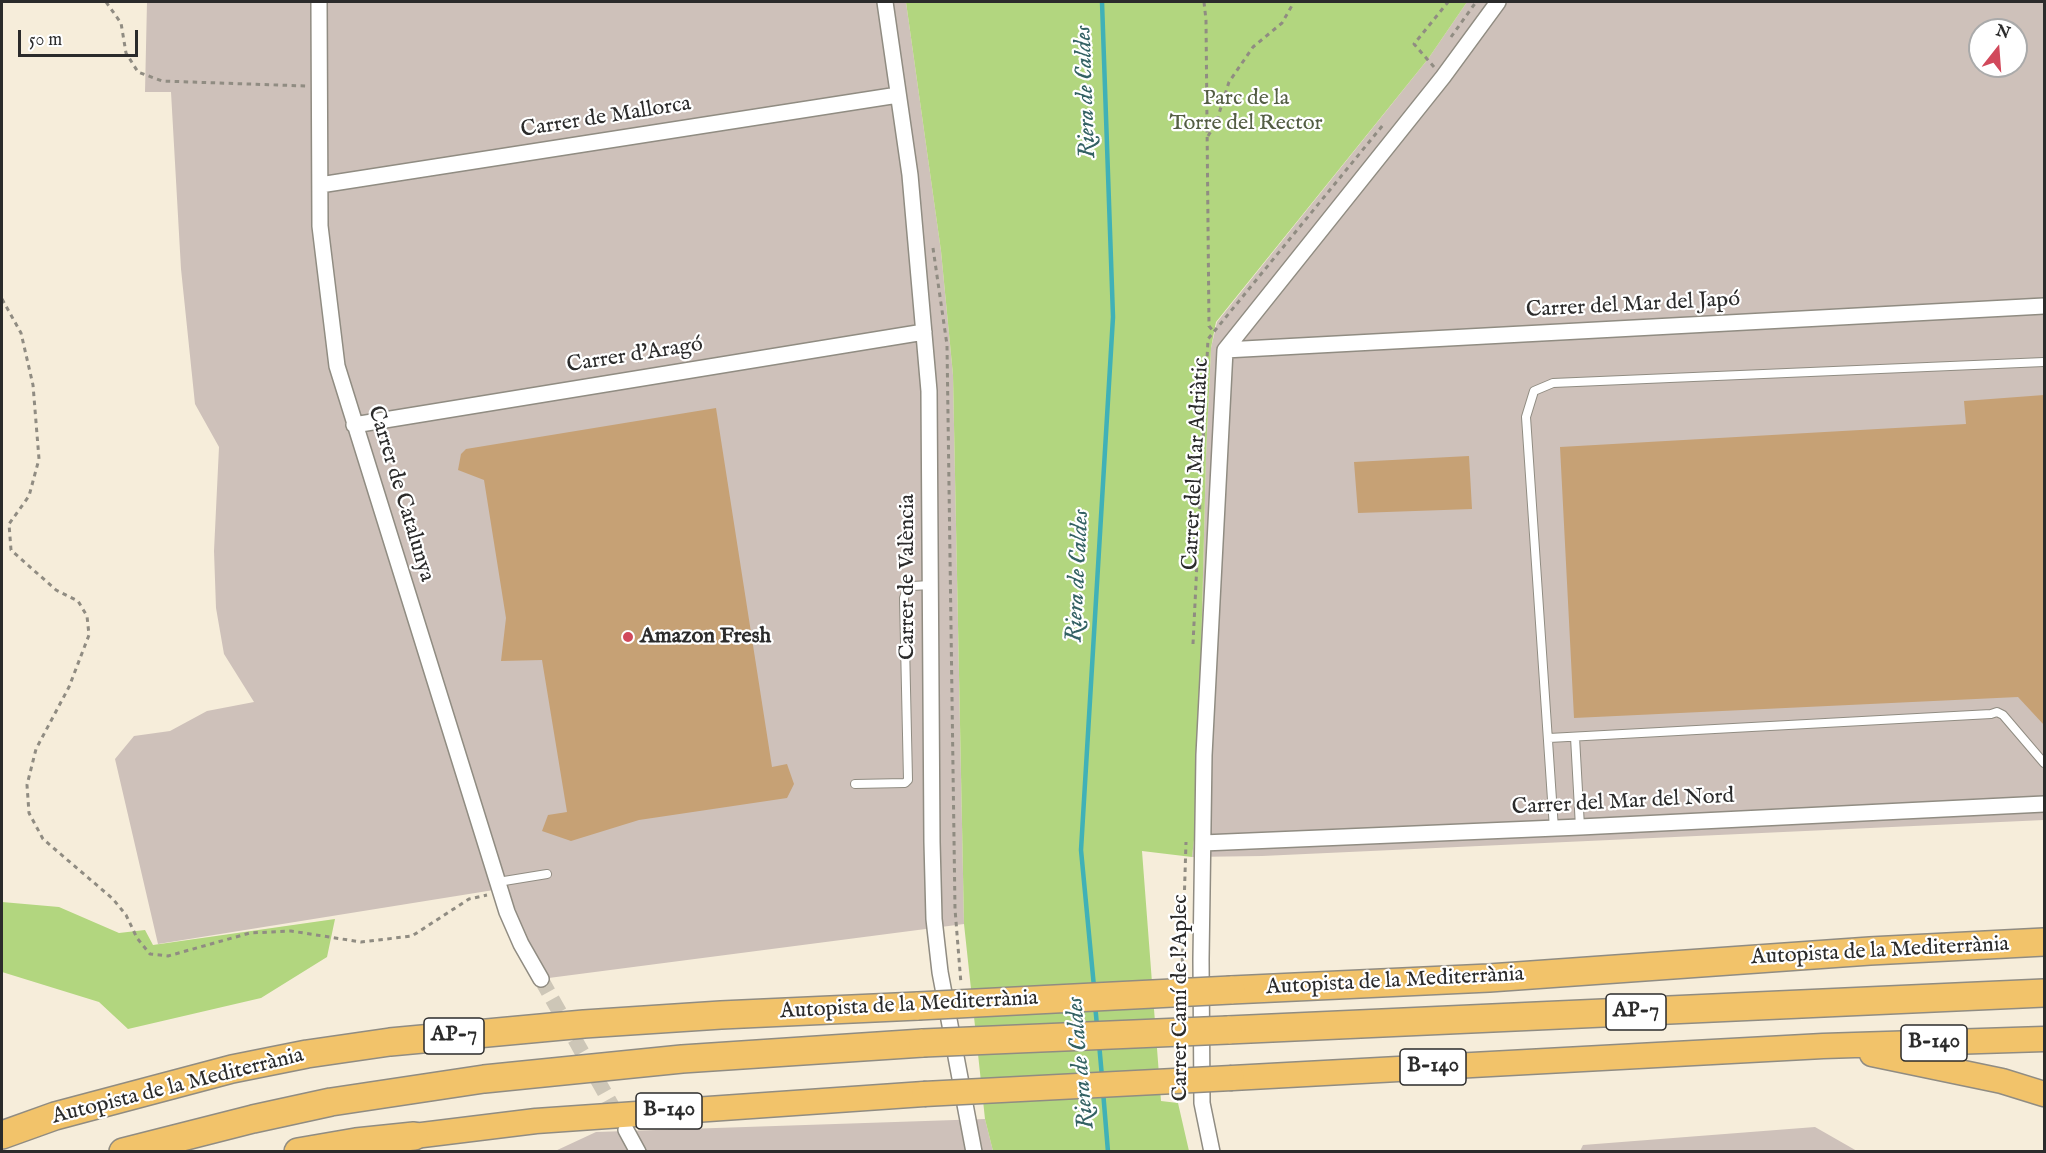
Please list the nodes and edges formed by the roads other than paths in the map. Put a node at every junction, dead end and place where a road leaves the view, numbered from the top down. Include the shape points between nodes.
1 (319, 2) edge
2 (885, 2) edge
3 (1498, 2) edge
4 (898, 94) junction
5 (320, 185) junction
6 (2044, 306) edge
7 (924, 332) junction
8 (1225, 350) junction
9 (2044, 362) edge
10 (354, 425) junction
11 (930, 585) junction
12 (1575, 737) junction
13 (1549, 738) junction
14 (2044, 763) edge
15 (855, 784) dead end
16 (2044, 804) edge
17 (1580, 827) junction
18 (1554, 829) junction
19 (1203, 843) junction
20 (547, 874) dead end
21 (500, 887) junction
22 (2044, 924) edge
23 (2044, 942) edge
24 (1870, 951) junction
25 (541, 979) tunnel mouth
26 (2044, 993) edge
27 (2044, 1039) edge
28 (1822, 1046) junction
29 (2044, 1094) edge
30 (626, 1130) tunnel mouth
31 (2, 1135) edge
32 (414, 1136) junction
33 (123, 1152) edge
34 (298, 1152) edge
35 (354, 1152) edge
36 (638, 1152) edge
37 (974, 1152) edge
38 (1212, 1152) edge

1 - 5 street, Carrer de Catalunya
2 - 4 street, Carrer de València
3 - 8 street, Carrer del Mar Adriàtic via 1443,77
4 - 5 street, Carrer de Mallorca
4 - 7 street, Carrer de València via 910,175
5 - 10 street, Carrer de Catalunya via 320,226 336,357
6 - 8 street, Carrer del Mar del Japó
7 - 10 street, Carrer d'Aragó
7 - 11 street, Carrer de València via 929,391
8 - 19 street, Carrer del Mar Adriàtic
9 - 13 lane via 1553,383 1534,392 1526,417
10 - 21 street, Carrer de Catalunya
11 - 15 lane via 913,586 904,598 908,780
11 - 37 street, Carrer de València via 934,919 940,972
12 - 13 lane
12 - 14 lane via 1998,712
12 - 17 lane
13 - 18 lane
16 - 17 street, Carrer del Mar del Nord
17 - 18 street, Carrer del Mar del Nord
18 - 19 street, Carrer del Mar del Nord
19 - 38 street, Carrer Camí de l'Aplec via 1202,1103
20 - 21 lane
21 - 25 street, Carrer de Catalunya via 521,944
22 - 24 highway
23 - 24 highway, Autopista de la Mediterrània / AP-7
24 - 31 highway, Autopista de la Mediterrània / AP-7, bridge via 1489,978 607,1022 390,1042 232,1069 55,1116
26 - 33 highway, Autopista de la Mediterrània / AP-7, bridge via 923,1043 682,1059 484,1079 331,1102
27 - 28 highway, B-140
28 - 29 highway, B-140 via 1974,1075
28 - 32 highway, B-140, bridge via 924,1094 606,1115
30 - 36 street
32 - 34 highway
32 - 35 highway, B-140

